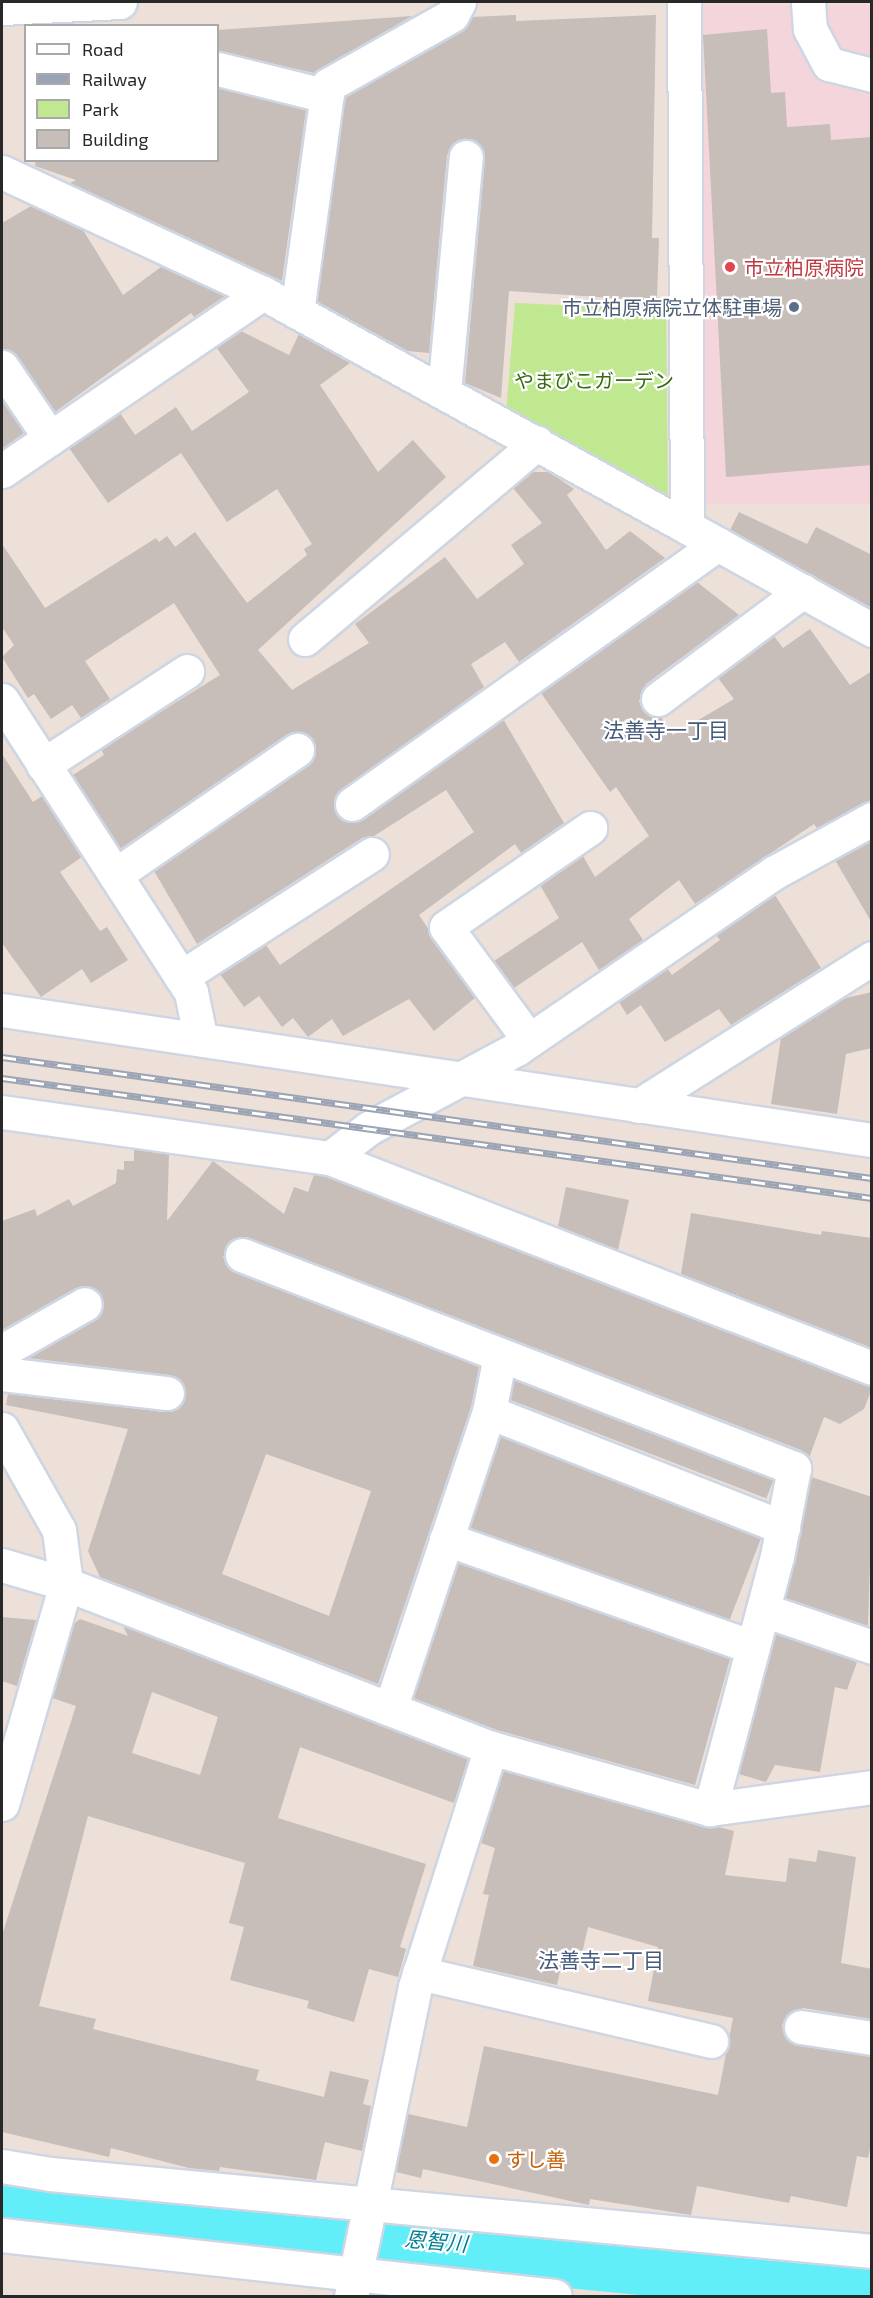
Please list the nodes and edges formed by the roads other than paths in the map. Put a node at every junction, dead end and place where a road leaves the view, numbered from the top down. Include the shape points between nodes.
1 (459, 2) edge
2 (684, 2) edge
3 (808, 2) edge
4 (2, 9) edge
5 (106, 10) edge
6 (219, 69) edge
7 (872, 75) edge
8 (327, 96) junction
9 (466, 157) dead end
10 (2, 172) edge
11 (262, 293) junction
12 (297, 312) junction
13 (2, 367) edge
14 (444, 392) junction
15 (50, 438) junction
16 (537, 443) junction
17 (2, 471) edge
18 (687, 527) junction
19 (718, 544) junction
20 (803, 591) junction
21 (872, 630) edge
22 (305, 639) dead end
23 (187, 671) dead end
24 (658, 699) dead end
25 (6, 717) edge
26 (297, 750) dead end
27 (43, 765) junction
28 (352, 804) dead end
29 (872, 819) edge
30 (590, 828) dead end
31 (372, 854) dead end
32 (115, 874) junction
33 (872, 958) edge
34 (182, 977) junction
35 (2, 1010) edge
36 (200, 1036) junction
37 (529, 1040) junction
38 (460, 1080) junction
39 (638, 1106) junction
40 (2, 1112) edge
41 (872, 1140) edge
42 (330, 1158) junction
43 (242, 1255) dead end
44 (85, 1304) dead end
45 (2, 1351) edge
46 (500, 1355) junction
47 (872, 1368) edge
48 (2, 1374) edge
49 (167, 1393) dead end
50 (489, 1412) junction
51 (2, 1429) edge
52 (783, 1527) junction
53 (446, 1539) junction
54 (2, 1565) edge
55 (66, 1584) junction
56 (763, 1610) junction
57 (753, 1647) junction
58 (872, 1647) edge
59 (390, 1710) junction
60 (13, 1725) edge
61 (491, 1748) junction
62 (872, 1787) edge
63 (2, 1804) edge
64 (710, 1809) junction
65 (419, 1973) junction
66 (801, 2027) dead end
67 (872, 2038) edge
68 (711, 2042) dead end
69 (2, 2166) edge
70 (367, 2211) junction
71 (2, 2235) edge
72 (872, 2251) edge
73 (353, 2279) edge
74 (555, 2296) edge

1 - 8 street via 452,15 328,85
2 - 18 street
3 - 7 street via 810,28 829,64
4 - 5 street
6 - 8 street
8 - 12 street
9 - 14 street
10 - 11 street
11 - 12 street
11 - 15 street
12 - 14 street
13 - 15 street
14 - 16 street
15 - 17 street
16 - 18 street
16 - 22 street
18 - 19 street
19 - 20 street
19 - 28 street
20 - 21 street
20 - 24 street
23 - 27 street
25 - 27 street
26 - 32 street
27 - 32 street
29 - 37 street via 775,872
30 - 37 street via 446,927
31 - 34 street
32 - 34 street
33 - 39 street
34 - 36 street via 191,992
35 - 36 street
36 - 38 street
37 - 38 street
38 - 39 street
38 - 42 street via 369,1128
39 - 41 street
40 - 42 street
42 - 47 street
43 - 46 street
44 - 45 street
46 - 50 street
46 - 52 street via 794,1468
48 - 49 street
50 - 52 street
50 - 53 street
51 - 55 street via 59,1530
52 - 56 street
53 - 57 street
53 - 59 street
54 - 55 street
55 - 59 street
55 - 60 street
56 - 57 street
56 - 58 street
57 - 64 street
59 - 61 street
60 - 63 street
61 - 64 street
61 - 65 street
62 - 64 street
65 - 68 street
65 - 70 street
66 - 67 street
69 - 70 street
70 - 72 street
70 - 73 street
71 - 73 street
73 - 74 street

